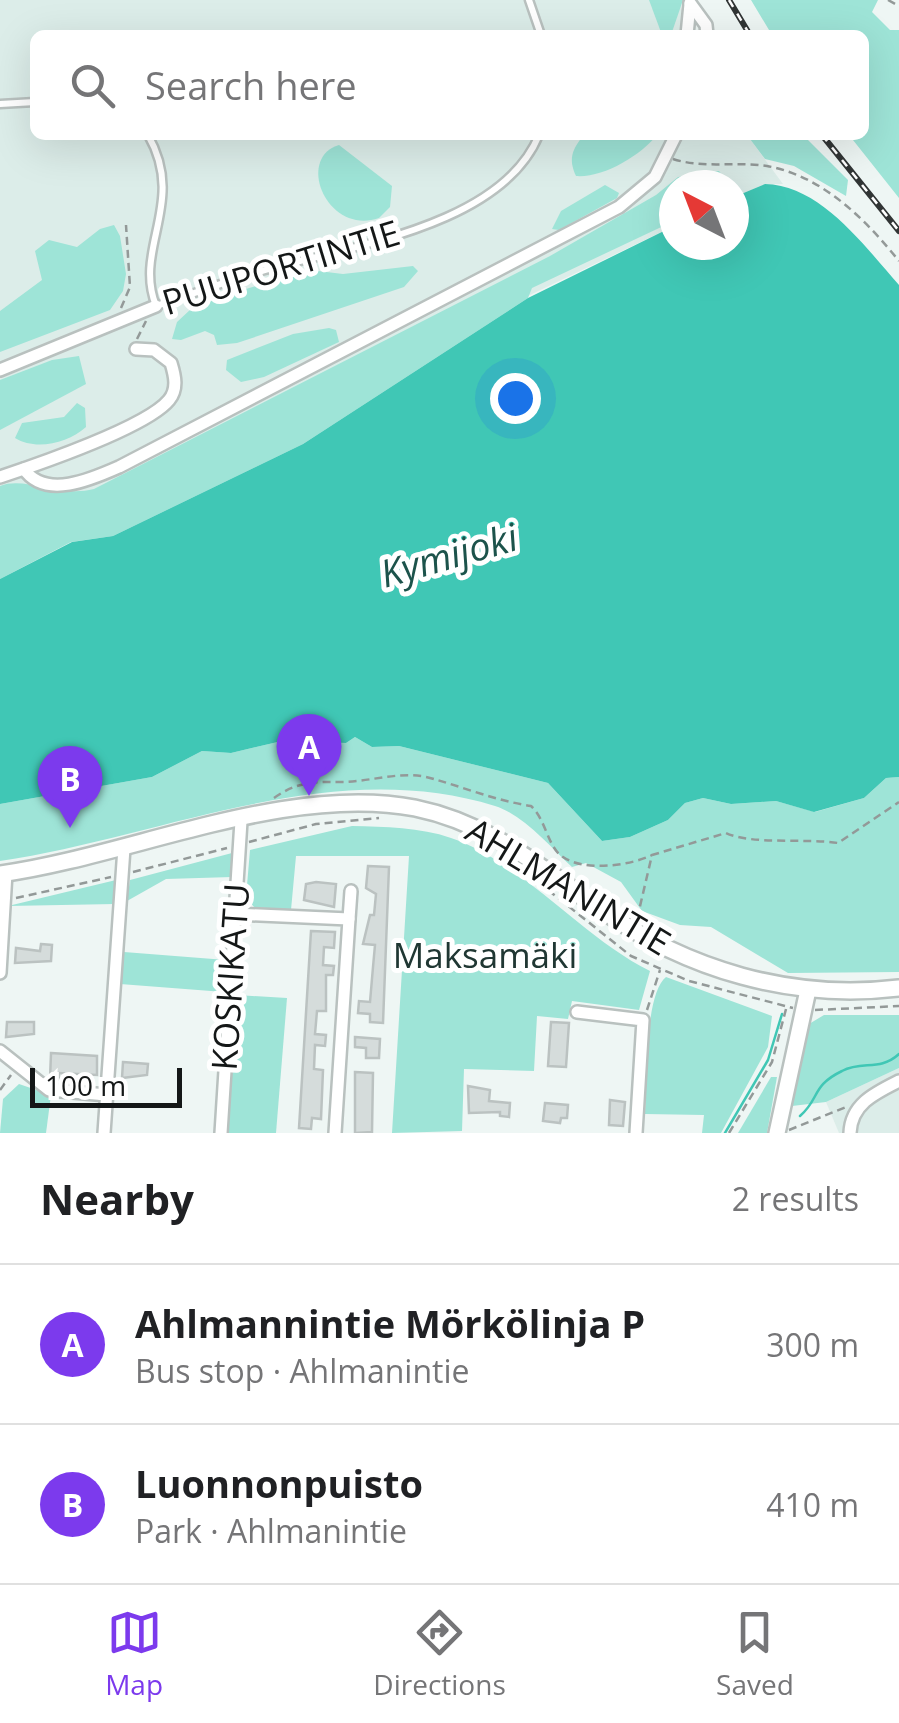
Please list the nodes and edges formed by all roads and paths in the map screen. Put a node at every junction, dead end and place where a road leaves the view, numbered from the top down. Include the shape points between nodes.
1 (530, 0) edge
2 (888, 0) edge
3 (689, 1) edge
4 (899, 6) edge
5 (539, 30) edge
6 (688, 30) edge
7 (706, 30) edge
8 (30, 102) edge
9 (0, 104) edge
10 (150, 140) edge
11 (535, 140) edge
12 (674, 140) edge
13 (667, 157) junction
14 (126, 225) dead end
15 (899, 261) edge
16 (156, 306) junction
17 (122, 309) dead end
18 (135, 322) dead end
19 (134, 349) joint
20 (0, 370) edge
21 (24, 469) junction
22 (0, 477) edge
23 (899, 802) edge
24 (386, 818) dead end
25 (240, 821) junction
26 (245, 843) dead end
27 (124, 848) junction
28 (521, 868) dead end
29 (3, 873) edge
30 (351, 891) dead end
31 (236, 914) junction
32 (349, 920) junction
33 (631, 929) junction
34 (660, 970) junction
35 (0, 973) edge
36 (899, 988) edge
37 (808, 990) junction
38 (899, 1006) edge
39 (786, 1007) junction
40 (798, 1009) dead end
41 (812, 1010) dead end
42 (577, 1012) dead end
43 (643, 1020) junction
44 (0, 1051) edge
45 (18, 1068) junction
46 (899, 1081) edge
47 (0, 1090) edge
48 (107, 1095) junction
49 (862, 1103) junction
50 (777, 1131) edge
51 (104, 1133) edge
52 (221, 1133) edge
53 (335, 1133) edge
54 (636, 1133) edge
55 (729, 1133) edge
56 (850, 1133) edge

1 - 5 lane
2 - 4 path
3 - 6 street
3 - 7 street
8 - 9 lane
10 - 16 lane via 164,174 149,279
11 - 16 lane, PUUPORTINTIE via 512,176 464,207
12 - 13 street
13 - 15 path via 768,166 798,177 866,220
13 - 21 street via 649,183 619,207 119,467 63,485 36,480
14 - 17 path via 130,278
16 - 20 street, PUUPORTINTIE
18 - 19 path via 146,319 147,325
19 - 21 street via 154,350 171,364 171,398 131,423
21 - 22 street
23 - 33 path via 838,843 742,840 726,833 652,855
24 - 26 path via 316,824
25 - 27 street, AHLMANINTIE
25 - 31 street, KOSKIKATU
25 - 33 street, AHLMANINTIE via 338,804 434,812 519,850
27 - 29 street, AHLMANINTIE
27 - 48 street
28 - 34 path via 631,956
29 - 35 street
30 - 32 street
31 - 32 street
31 - 52 street, KOSKIKATU
32 - 53 street
33 - 37 street, AHLMANINTIE via 716,968
34 - 39 path
34 - 43 path
36 - 37 street, AHLMANINTIE
37 - 50 street
38 - 41 path
39 - 40 path
39 - 55 path via 772,1062
42 - 43 street
43 - 54 street
44 - 45 street
45 - 47 path
45 - 48 street via 49,1090
46 - 49 street
48 - 51 street
49 - 50 path
49 - 56 street

